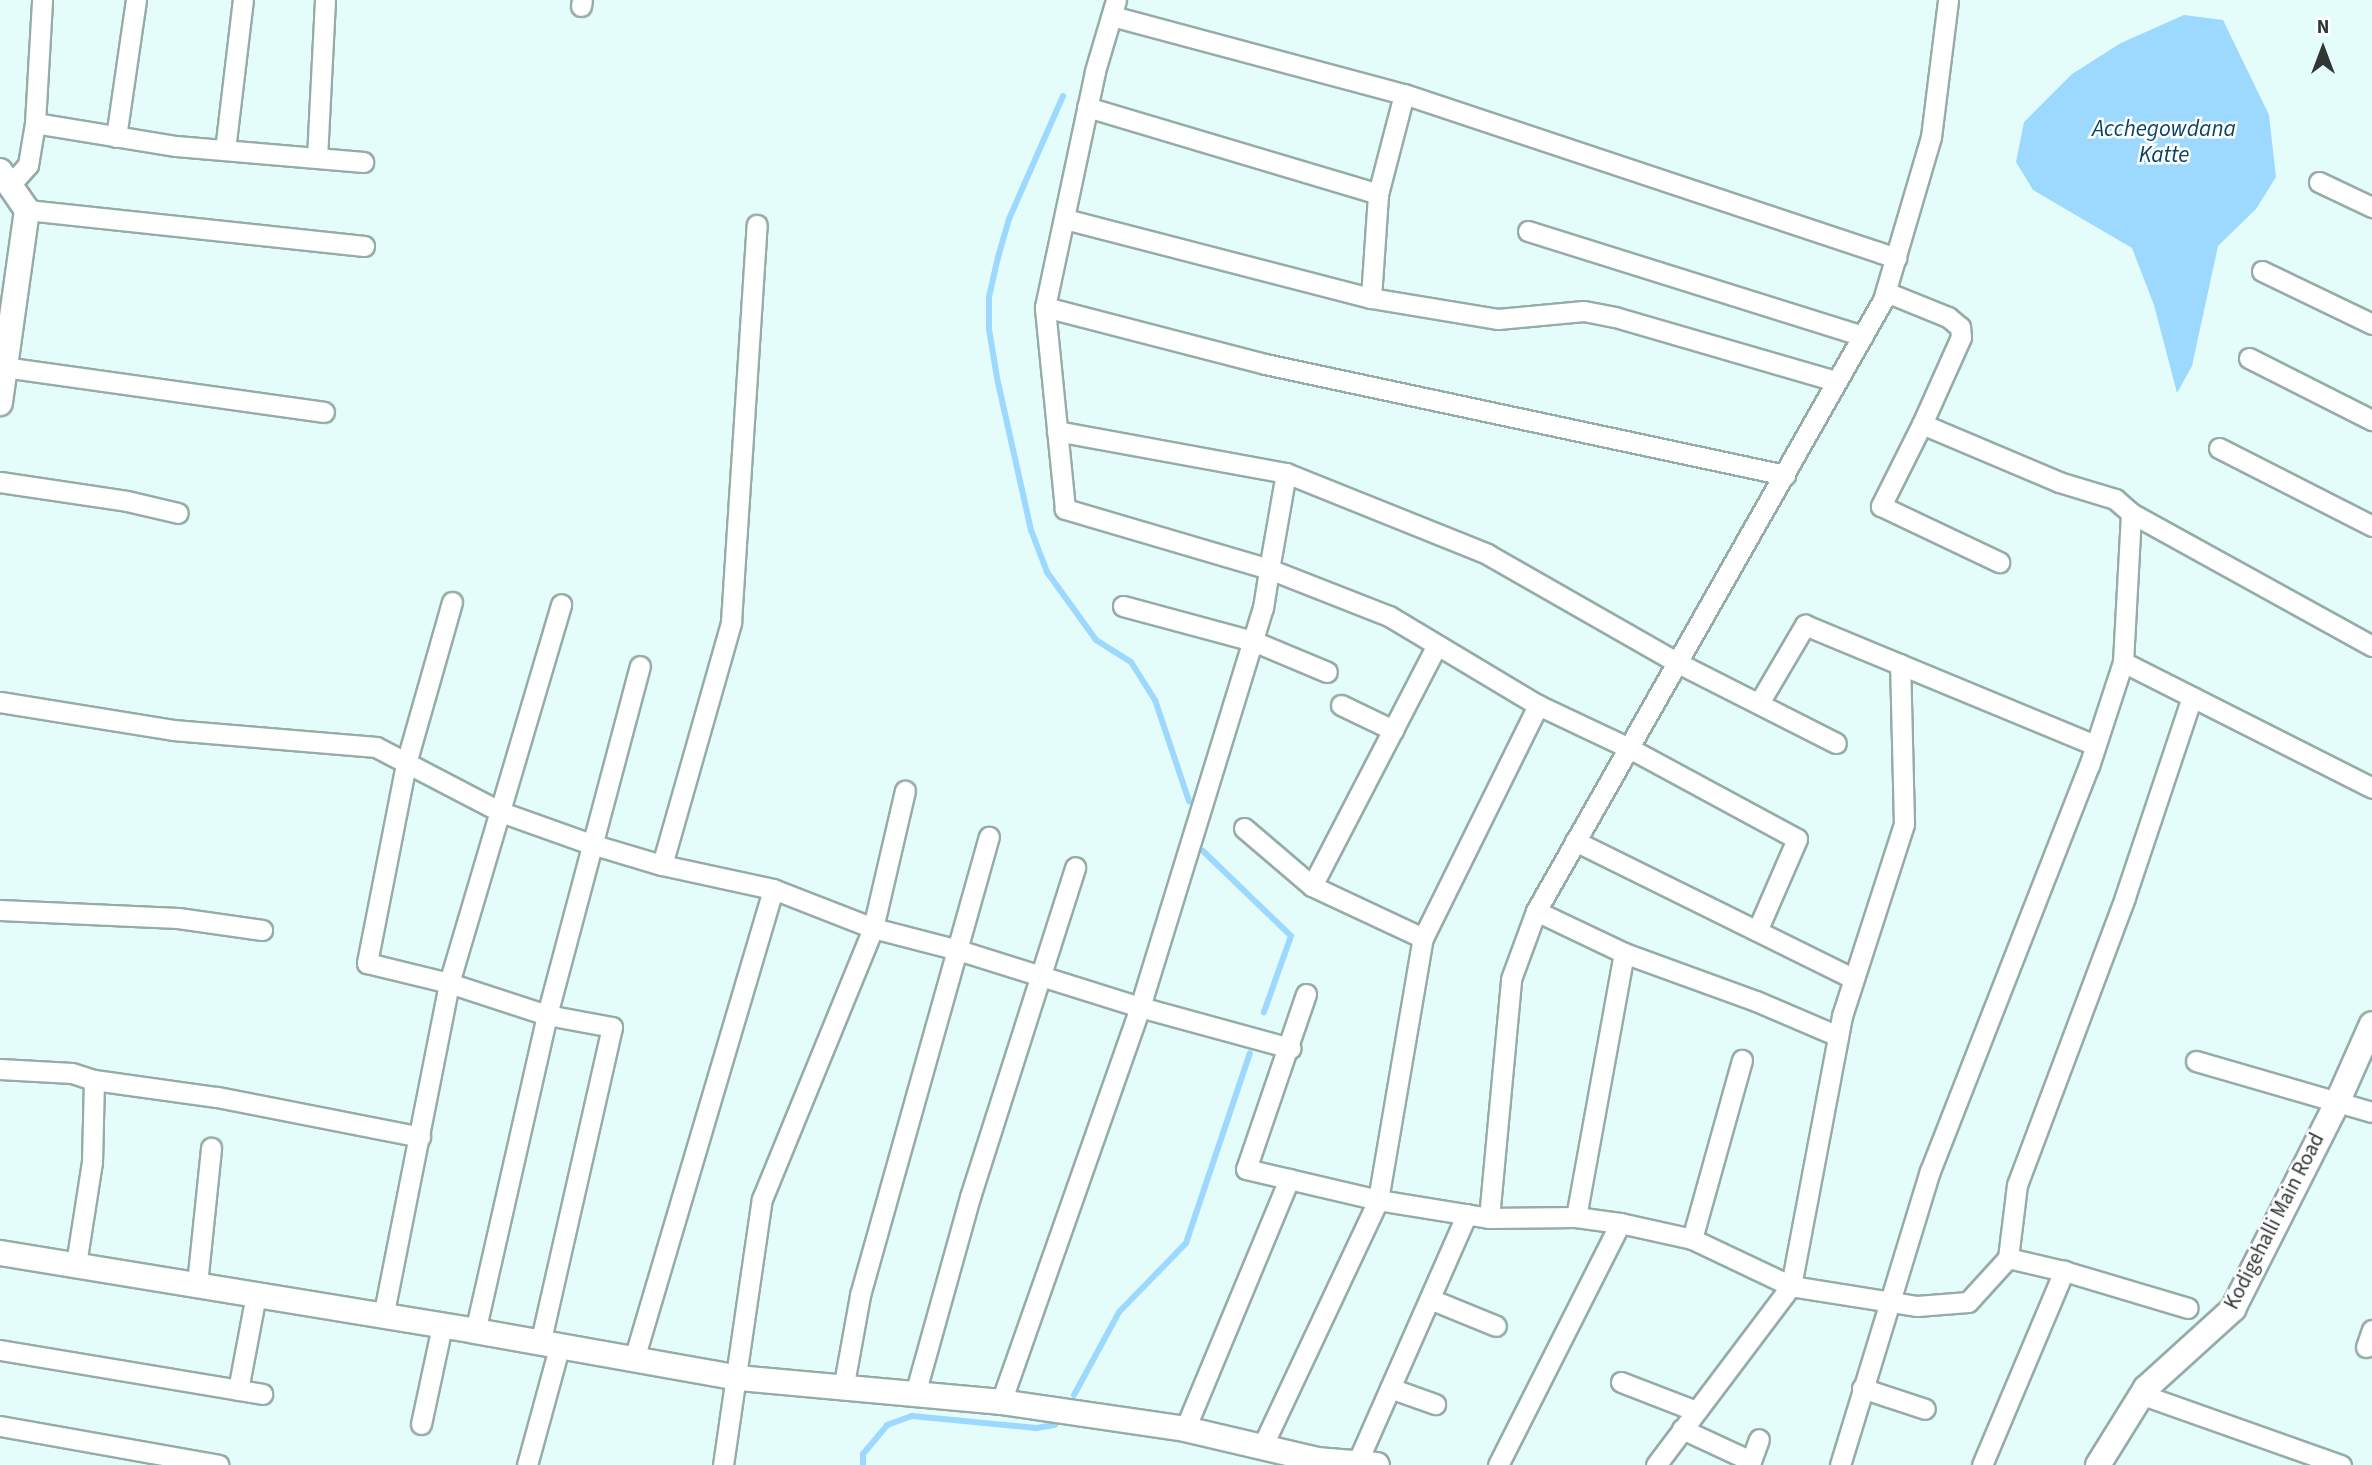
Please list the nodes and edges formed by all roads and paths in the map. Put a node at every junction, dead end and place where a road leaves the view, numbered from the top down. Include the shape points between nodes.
1 (42, 0) edge
2 (136, 0) edge
3 (243, 0) edge
4 (325, 0) edge
5 (1948, 0) edge
6 (1114, 8) edge
7 (1404, 94) junction
8 (1087, 107) junction
9 (35, 123) junction
10 (117, 137) junction
11 (225, 150) junction
12 (317, 158) junction
13 (363, 162) dead end
14 (5, 178) edge
15 (2319, 183) dead end
16 (1378, 194) junction
17 (2372, 207) edge
18 (27, 209) junction
19 (1065, 219) junction
20 (757, 225) dead end
21 (1528, 231) dead end
22 (364, 246) dead end
23 (1896, 258) junction
24 (2262, 271) dead end
25 (1886, 292) junction
26 (1371, 298) junction
27 (1045, 307) junction
28 (2372, 324) edge
29 (1863, 336) junction
30 (2249, 358) dead end
31 (4, 367) junction
32 (1836, 380) junction
33 (0, 403) edge
34 (324, 412) dead end
35 (2372, 419) edge
36 (1922, 424) junction
37 (1057, 431) junction
38 (2219, 448) dead end
39 (1286, 473) junction
40 (1785, 475) junction
41 (0, 482) edge
42 (178, 513) dead end
43 (2131, 513) junction
44 (2372, 526) edge
45 (1999, 562) dead end
46 (1269, 569) junction
47 (453, 602) dead end
48 (561, 604) dead end
49 (1123, 606) dead end
50 (1253, 641) junction
51 (1437, 645) junction
52 (2372, 646) edge
53 (2123, 662) junction
54 (1678, 663) junction
55 (1900, 664) junction
56 (640, 666) dead end
57 (1327, 672) dead end
58 (2192, 697) junction
59 (0, 702) edge
60 (1759, 703) junction
61 (1341, 705) dead end
62 (1538, 705) junction
63 (1393, 730) junction
64 (1836, 743) dead end
65 (2095, 745) junction
66 (1629, 748) junction
67 (406, 764) junction
68 (2372, 788) edge
69 (905, 791) dead end
70 (501, 813) junction
71 (1244, 828) dead end
72 (989, 836) dead end
73 (1575, 841) junction
74 (591, 844) junction
75 (662, 865) junction
76 (1075, 867) dead end
77 (1312, 886) junction
78 (773, 889) junction
79 (0, 910) edge
80 (1536, 911) junction
81 (873, 928) junction
82 (262, 930) dead end
83 (1757, 931) junction
84 (1423, 938) junction
85 (958, 950) junction
86 (1624, 953) junction
87 (1040, 977) junction
88 (1854, 979) junction
89 (449, 983) junction
90 (1306, 995) dead end
91 (1140, 1007) junction
92 (547, 1015) junction
93 (2372, 1024) edge
94 (1838, 1036) junction
95 (1290, 1048) junction
96 (1742, 1060) dead end
97 (2196, 1061) dead end
98 (0, 1069) edge
99 (93, 1080) junction
100 (2337, 1102) junction
101 (2372, 1112) edge
102 (420, 1137) junction
103 (211, 1148) dead end
104 (1289, 1179) junction
105 (1378, 1200) junction
106 (1467, 1214) junction
107 (1576, 1217) junction
108 (1489, 1218) junction
109 (1620, 1223) junction
110 (1692, 1239) junction
111 (0, 1253) edge
112 (2008, 1258) junction
113 (76, 1264) junction
114 (2064, 1270) junction
115 (197, 1284) junction
116 (1791, 1286) junction
117 (256, 1295) junction
118 (1430, 1299) junction
119 (1888, 1301) junction
120 (2188, 1308) dead end
121 (383, 1317) junction
122 (442, 1326) junction
123 (1496, 1326) dead end
124 (475, 1331) junction
125 (549, 1346) junction
126 (0, 1350) edge
127 (634, 1359) junction
128 (738, 1378) junction
129 (1621, 1382) dead end
130 (1390, 1388) junction
131 (1862, 1388) junction
132 (843, 1389) junction
133 (238, 1390) junction
134 (261, 1394) dead end
135 (915, 1394) junction
136 (2143, 1395) junction
137 (1001, 1402) junction
138 (1435, 1404) dead end
139 (1925, 1409) dead end
140 (1696, 1411) junction
141 (421, 1424) dead end
142 (0, 1426) edge
143 (1185, 1429) junction
144 (1682, 1429) junction
145 (1759, 1439) dead end
146 (1262, 1447) junction
147 (1296, 1460) edge
148 (1367, 1464) edge
149 (219, 1465) edge
150 (527, 1465) edge
151 (723, 1465) edge
152 (1498, 1465) edge
153 (1656, 1465) edge
154 (1840, 1465) edge
155 (1982, 1465) edge
156 (2098, 1465) edge
157 (2341, 1465) edge

1 - 9 street
2 - 10 street
3 - 11 street
4 - 12 street
5 - 23 street via 1931,137
6 - 7 street
6 - 8 street
7 - 16 street
7 - 23 street
8 - 16 street
8 - 19 street
9 - 10 street
9 - 14 street via 28,165
10 - 11 street
11 - 12 street
12 - 13 street
14 - 18 street
15 - 17 street
16 - 26 street
18 - 22 street
18 - 31 street
19 - 26 street
19 - 27 street
20 - 75 street via 731,622
21 - 29 street
23 - 25 street
24 - 28 street
25 - 29 street
25 - 36 street via 1948,317 1960,327 1961,337
26 - 32 street via 1498,319 1584,311
27 - 37 street
27 - 40 street via 1265,364
29 - 32 street
30 - 35 street
31 - 33 street
31 - 34 street
32 - 40 street
36 - 43 street via 2059,482 2115,499
36 - 45 street via 1881,506
37 - 39 street
37 - 46 street via 1065,509
38 - 44 street
39 - 46 street
39 - 54 street via 1487,554
40 - 54 street
41 - 42 street
43 - 52 street
43 - 53 street
46 - 50 street
46 - 51 street via 1389,616
47 - 67 street
48 - 70 street
49 - 50 street
50 - 57 street
50 - 91 street
51 - 62 street
51 - 63 street
53 - 58 street
53 - 65 street
54 - 60 street
54 - 66 street
55 - 60 street via 1805,625
55 - 65 street
55 - 88 street via 1904,824
56 - 74 street
58 - 68 street
58 - 112 street via 2121,909 2017,1185
59 - 67 street via 173,730 376,747
60 - 64 street
61 - 63 street
62 - 66 street
62 - 84 street
63 - 77 street
65 - 119 street via 1930,1171
66 - 73 street
66 - 83 street via 1797,839
67 - 70 street
67 - 89 street via 367,963
69 - 81 street
70 - 74 street
70 - 89 street
71 - 77 street
72 - 85 street
73 - 80 street
73 - 83 street
74 - 75 street
74 - 92 street
75 - 78 street
76 - 87 street
77 - 84 street
78 - 81 street
78 - 127 street
79 - 82 street via 178,918
80 - 86 street
80 - 108 street via 1511,979
81 - 85 street
81 - 128 street via 762,1199
83 - 88 street
84 - 105 street
85 - 87 street
85 - 132 street via 860,1295
86 - 94 street via 1756,1000
86 - 107 street
87 - 91 street
87 - 135 street via 970,1197
88 - 94 street
89 - 92 street
89 - 102 street
90 - 95 street
91 - 95 street
91 - 137 street
92 - 124 street
92 - 125 street via 612,1027
93 - 100 street, Kodigehalli Main Road
94 - 116 street
95 - 104 street via 1245,1169
96 - 110 street
97 - 100 street
98 - 99 street via 72,1073
99 - 102 street via 216,1097
99 - 113 street via 92,1163
100 - 101 street
100 - 136 street, Kodigehalli Main Road via 2232,1309
102 - 121 street
103 - 115 street
104 - 105 street
104 - 143 street
105 - 106 street
105 - 146 street
106 - 108 street
106 - 118 street
107 - 108 street
107 - 109 street
109 - 110 street
109 - 152 street
110 - 116 street
111 - 113 street
112 - 114 street
112 - 119 street via 1968,1302 1917,1306
113 - 115 street
114 - 120 street
114 - 155 street
115 - 117 street
116 - 119 street
116 - 140 street
117 - 121 street
117 - 133 street
118 - 123 street
118 - 130 street
119 - 131 street
121 - 122 street
122 - 124 street
122 - 141 street
124 - 125 street
125 - 127 street
125 - 150 street
126 - 133 street
127 - 128 street
128 - 132 street
128 - 151 street
129 - 140 street
130 - 138 street
130 - 148 street
131 - 139 street
131 - 154 street
132 - 135 street
133 - 134 street
135 - 137 street
136 - 156 street, Kodigehalli Main Road
136 - 157 street
137 - 143 street
140 - 144 street
142 - 149 street
143 - 146 street
144 - 145 street via 1751,1461
144 - 153 street
146 - 147 street
147 - 148 street

